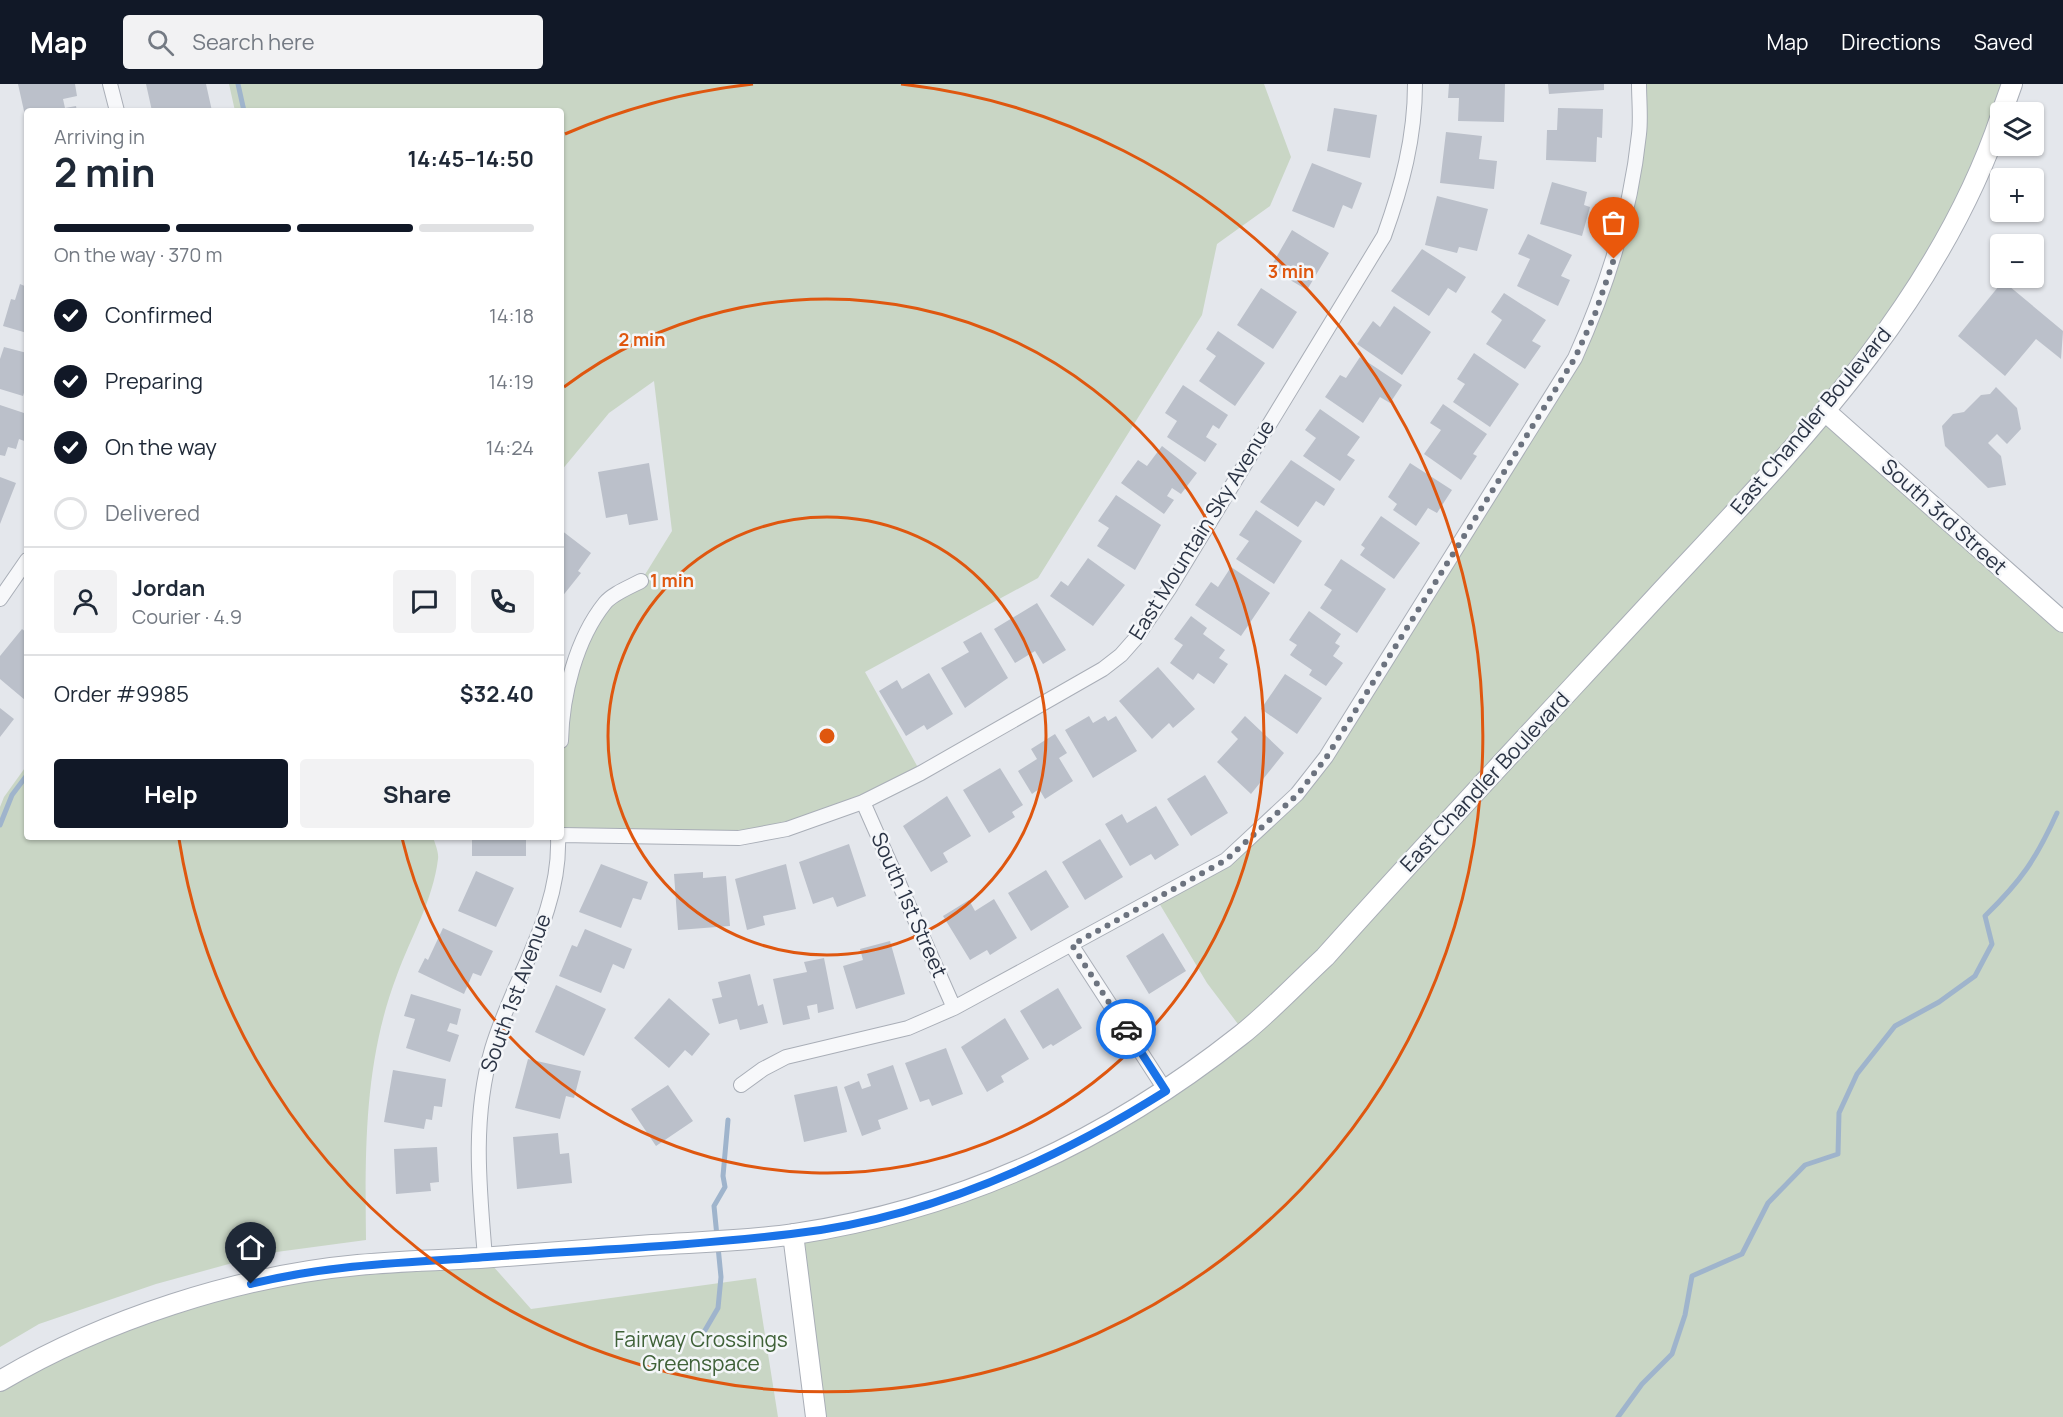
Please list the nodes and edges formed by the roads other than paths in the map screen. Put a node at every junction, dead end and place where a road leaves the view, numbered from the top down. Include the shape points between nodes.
1 (110, 84) edge
2 (1415, 84) edge
3 (1639, 84) edge
4 (2012, 84) edge
5 (2006, 102) edge
6 (116, 108) edge
7 (1990, 149) edge
8 (1825, 411) junction
9 (24, 564) edge
10 (641, 581) dead end
11 (0, 599) edge
12 (2063, 622) edge
13 (564, 718) edge
14 (863, 802) junction
15 (564, 836) edge
16 (560, 840) edge
17 (1072, 945) junction
18 (954, 1008) junction
19 (741, 1085) dead end
20 (1166, 1091) junction
21 (793, 1234) junction
22 (485, 1257) junction
23 (0, 1381) edge
24 (816, 1417) edge

1 - 6 street
2 - 14 street, East Mountain Sky Avenue via 1406,173 1384,236 1136,638 1103,669
3 - 17 street via 1640,132 1630,191 1614,259 1575,358 1326,758 1298,794 1226,860
4 - 5 main road, East Chandler Boulevard
7 - 8 main road, East Chandler Boulevard via 1948,234 1904,308
8 - 12 main road, South 3rd Street
8 - 20 main road, East Chandler Boulevard via 1325,957 1244,1033
9 - 11 street
10 - 13 street via 606,601 582,644 568,688
14 - 15 street, East Mountain Sky Avenue via 787,829 739,838
14 - 18 street, South 1st Street
16 - 22 street, South 1st Avenue via 548,908 505,1011 484,1078 477,1143
17 - 18 street
17 - 20 street
18 - 19 street via 908,1028 786,1057
20 - 21 main road, East Chandler Boulevard via 1107,1129 1040,1163 955,1196 867,1220
21 - 22 main road, East Chandler Boulevard
21 - 24 main road
22 - 23 main road, East Chandler Boulevard via 357,1265 274,1278 172,1304 40,1357

